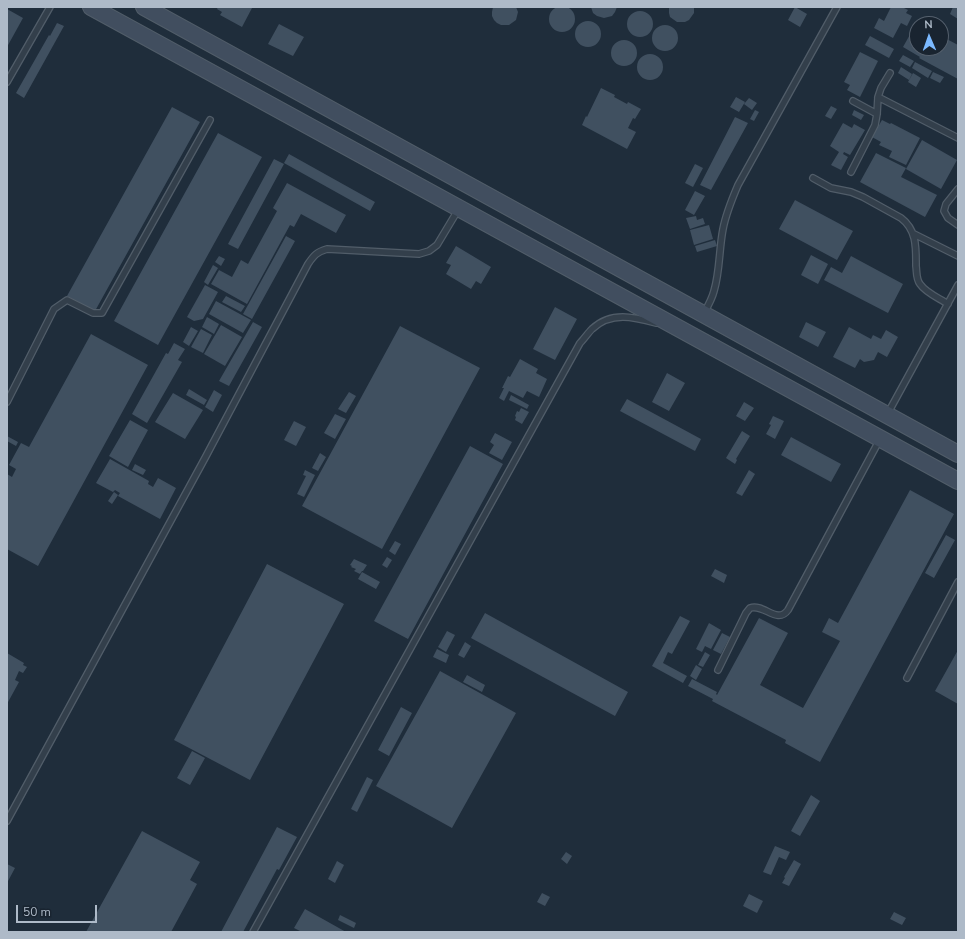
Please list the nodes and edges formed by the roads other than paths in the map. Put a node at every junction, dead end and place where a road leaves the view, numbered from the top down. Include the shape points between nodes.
1 (49, 7) edge
2 (91, 7) edge
3 (144, 7) edge
4 (837, 7) edge
5 (890, 73) dead end
6 (7, 82) edge
7 (878, 97) junction
8 (853, 101) dead end
9 (877, 114) junction
10 (210, 120) dead end
11 (958, 138) edge
12 (851, 172) dead end
13 (813, 178) dead end
14 (958, 189) edge
15 (459, 208) junction
16 (958, 225) edge
17 (914, 234) junction
18 (958, 256) edge
19 (958, 285) edge
20 (948, 304) junction
21 (704, 314) junction
22 (712, 347) junction
23 (7, 402) edge
24 (887, 416) junction
25 (880, 439) junction
26 (958, 454) edge
27 (958, 481) edge
28 (958, 582) edge
29 (718, 670) dead end
30 (907, 678) dead end
31 (7, 821) edge
32 (253, 932) edge

1 - 6 lane
2 - 15 street
3 - 21 street
4 - 21 lane via 738,185 723,228 714,289
5 - 7 lane
7 - 9 lane
7 - 11 lane
8 - 9 lane
9 - 12 lane via 875,124
10 - 23 lane via 102,313 93,313 67,300 54,309
13 - 17 lane via 831,188 851,192 870,200 902,218
14 - 16 lane via 946,204 944,212
15 - 22 street
15 - 31 lane via 436,245 429,251 419,254 327,249 314,255
17 - 18 lane
17 - 20 lane via 919,283 925,290
19 - 20 lane
20 - 24 lane
21 - 24 street
22 - 25 street
22 - 32 lane via 640,318 622,316 606,320 593,328 580,343
24 - 26 street
25 - 27 street
25 - 29 lane via 788,610 777,616 756,607 750,608
28 - 30 lane

